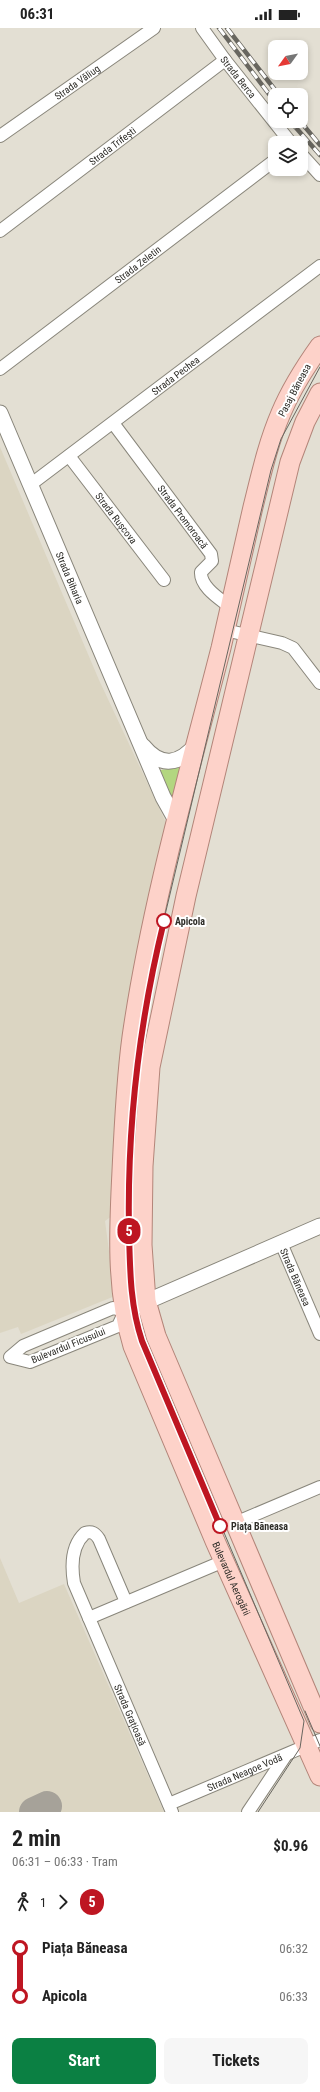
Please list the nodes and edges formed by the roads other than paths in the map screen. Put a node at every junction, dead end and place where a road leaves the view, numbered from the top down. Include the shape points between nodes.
1 (154, 28) edge
2 (202, 28) edge
3 (225, 60) junction
4 (0, 136) edge
5 (285, 136) edge
6 (308, 162) edge
7 (268, 165) edge
8 (320, 175) edge
9 (0, 230) edge
10 (318, 271) edge
11 (320, 346) edge
12 (0, 369) edge
13 (320, 393) edge
14 (0, 413) edge
15 (113, 423) junction
16 (69, 456) junction
17 (30, 485) junction
18 (164, 580) dead end
19 (230, 607) junction
20 (225, 630) junction
21 (249, 636) junction
22 (320, 683) edge
23 (140, 742) junction
24 (197, 744) junction
25 (177, 822) junction
26 (320, 1226) edge
27 (281, 1242) junction
28 (146, 1301) junction
29 (125, 1311) junction
30 (320, 1334) edge
31 (320, 1487) edge
32 (235, 1523) junction
33 (224, 1561) junction
34 (126, 1602) junction
35 (89, 1618) junction
36 (320, 1723) edge
37 (313, 1743) edge
38 (287, 1754) junction
39 (320, 1776) edge
40 (170, 1808) edge
41 (248, 1812) edge

1 - 4 street, Strada Văliug
2 - 3 street, Strada Berca
3 - 5 street, Strada Berca
3 - 9 street, Strada Trifești
6 - 8 street
7 - 12 street, Strada Zeletin
10 - 15 street, Strada Pechea
11 - 19 main road, Pasaj Băneasa via 292,391 272,436
13 - 21 main road via 295,446
14 - 17 street, Strada Biharia
15 - 16 street, Strada Pechea
15 - 19 street, Strada Promoroacă via 211,554 212,561 201,572 202,579
16 - 17 street, Strada Pechea
16 - 18 street, Strada Rușcova
17 - 23 street, Strada Biharia
19 - 20 main road, Pasaj Băneasa
20 - 21 street
20 - 24 main road, Pasaj Băneasa
21 - 22 street via 293,648
21 - 28 main road via 186,896 150,1067 142,1210
23 - 24 street, Strada Biharia via 153,756 165,761 184,757
23 - 25 street, Strada Biharia via 167,807
24 - 25 main road, Pasaj Băneasa
25 - 29 main road, Bulevardul Aerogării via 145,960 129,1061 121,1201 121,1262
26 - 27 street, Bulevardul Ficusului
27 - 28 street, Bulevardul Ficusului
27 - 30 street, Strada Băneasa
28 - 29 street, Bulevardul Ficusului
28 - 32 main road via 156,1336
29 - 29 street, Bulevardul Ficusului via 113,1308 23,1346 10,1357 30,1362 118,1326
29 - 33 main road, Bulevardul Aerogării via 133,1346
31 - 32 street
32 - 36 main road
33 - 34 street
33 - 37 main road, Bulevardul Aerogării
34 - 35 street
34 - 35 street, Strada Grațioasă via 99,1539 95,1534 85,1532 76,1545 72,1570 74,1583
35 - 40 street, Strada Grațioasă
37 - 38 street, Strada Neagoe Vodă
37 - 39 main road, Bulevardul Aerogării
38 - 40 street, Strada Neagoe Vodă
38 - 41 street

